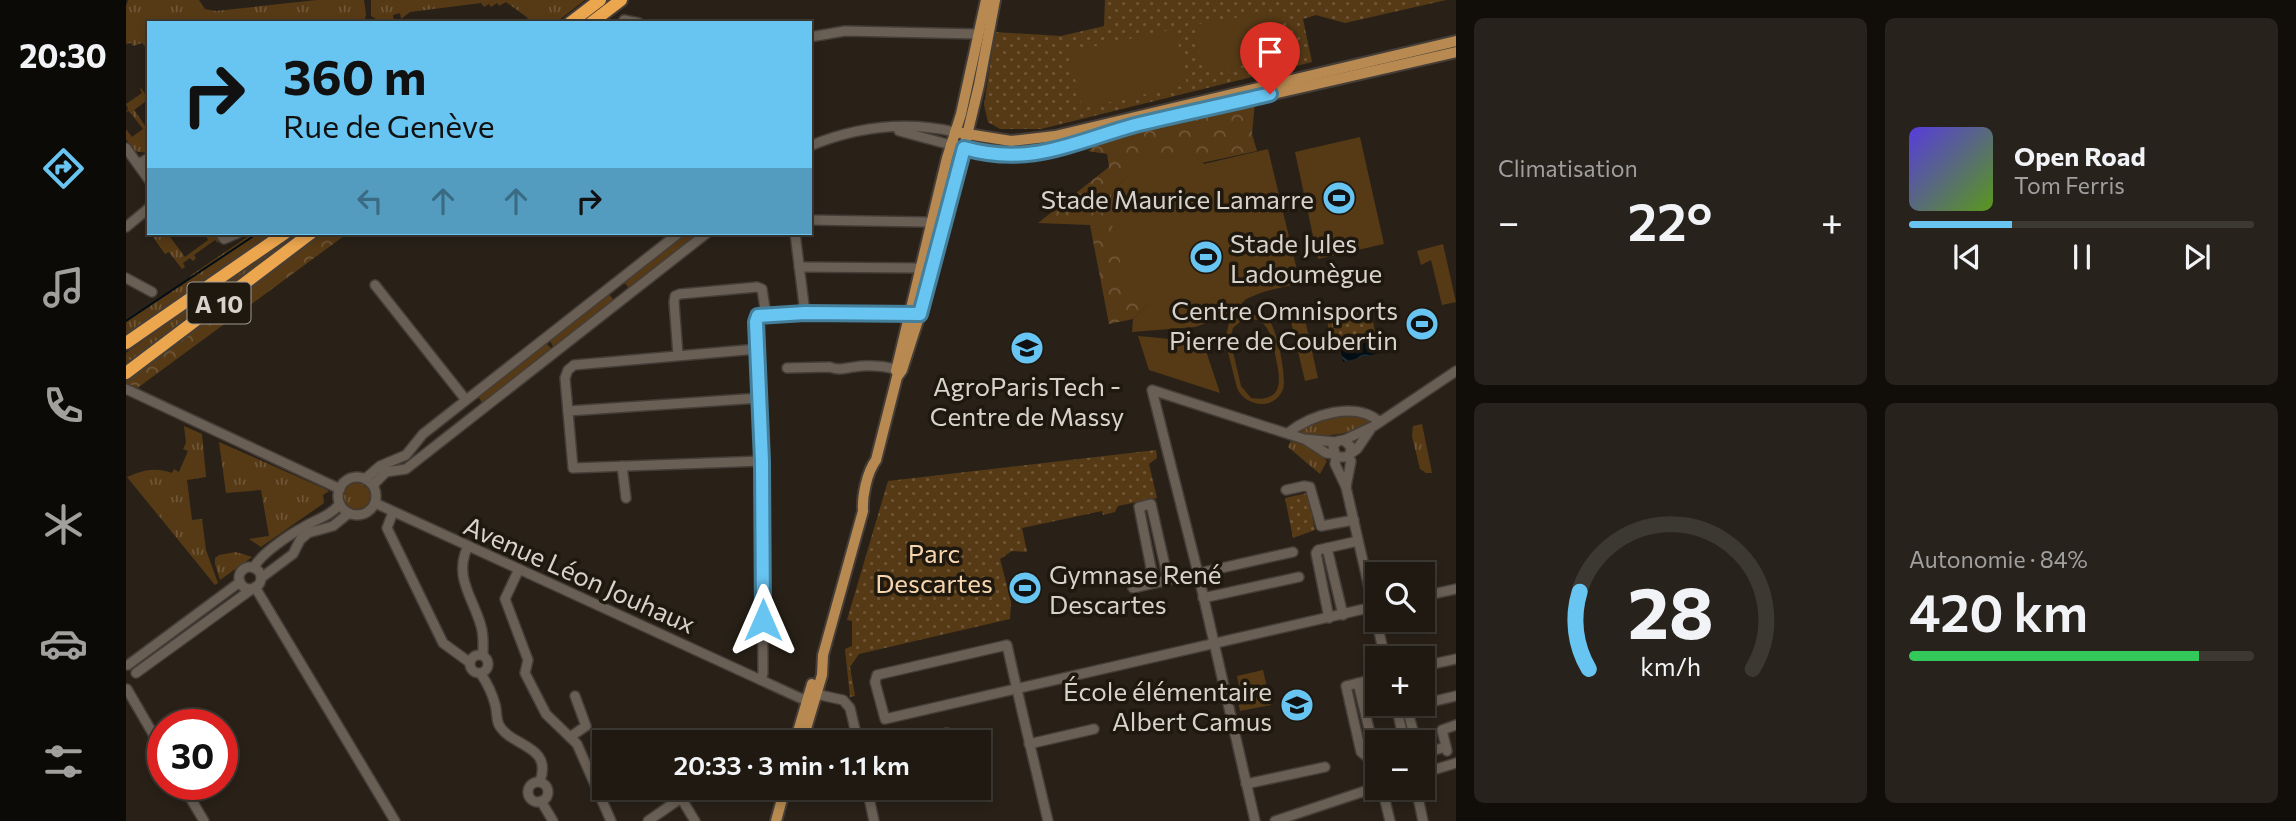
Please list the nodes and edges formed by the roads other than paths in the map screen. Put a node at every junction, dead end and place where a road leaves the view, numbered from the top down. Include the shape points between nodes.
1 (600, 0) edge
2 (621, 0) edge
3 (986, 0) edge
4 (995, 0) edge
5 (624, 20) dead end
6 (573, 21) edge
7 (593, 21) edge
8 (629, 21) edge
9 (978, 34) junction
10 (812, 37) edge
11 (1455, 43) edge
12 (883, 128) junction
13 (955, 132) junction
14 (967, 135) junction
15 (812, 145) edge
16 (951, 145) junction
17 (126, 148) edge
18 (964, 148) junction
19 (147, 159) edge
20 (138, 164) junction
21 (147, 177) edge
22 (147, 210) edge
23 (812, 220) edge
24 (931, 223) junction
25 (943, 226) junction
26 (126, 227) edge
27 (282, 235) edge
28 (309, 235) edge
29 (676, 235) edge
30 (704, 235) edge
31 (795, 235) edge
32 (799, 267) junction
33 (920, 268) junction
34 (126, 278) edge
35 (375, 285) dead end
36 (612, 285) junction
37 (152, 292) dead end
38 (623, 298) junction
39 (805, 313) junction
40 (915, 313) junction
41 (762, 316) junction
42 (127, 343) edge
43 (757, 349) junction
44 (678, 355) junction
45 (787, 368) dead end
46 (1456, 371) edge
47 (126, 373) edge
48 (897, 373) junction
49 (127, 391) edge
50 (760, 398) junction
51 (467, 400) junction
52 (568, 411) junction
53 (477, 413) junction
54 (1377, 424) junction
55 (1288, 433) junction
56 (1304, 439) junction
57 (1340, 441) junction
58 (1350, 454) junction
59 (1335, 456) junction
60 (762, 461) junction
61 (622, 466) junction
62 (369, 482) junction
63 (1346, 487) junction
64 (340, 489) junction
65 (1286, 489) dead end
66 (626, 498) dead end
67 (375, 503) junction
68 (340, 504) junction
69 (393, 512) junction
70 (349, 513) junction
71 (1354, 520) junction
72 (1358, 541) junction
73 (468, 546) junction
74 (1327, 548) junction
75 (1293, 552) dead end
76 (254, 568) junction
77 (1365, 568) edge
78 (519, 569) junction
79 (1198, 573) junction
80 (1299, 577) dead end
81 (261, 578) junction
82 (1168, 579) junction
83 (240, 582) junction
84 (1154, 583) junction
85 (254, 588) junction
86 (1133, 588) dead end
87 (1456, 589) edge
88 (1435, 593) edge
89 (1203, 598) junction
90 (1365, 610) edge
91 (1343, 615) junction
92 (1329, 618) junction
93 (1214, 645) junction
94 (483, 654) junction
95 (1456, 659) edge
96 (469, 662) junction
97 (1435, 663) edge
98 (127, 665) edge
99 (136, 673) junction
100 (481, 674) junction
101 (761, 680) junction
102 (1365, 681) edge
103 (127, 689) edge
104 (1017, 689) junction
105 (575, 696) dead end
106 (1456, 696) edge
107 (812, 697) junction
108 (1435, 700) edge
109 (1365, 711) edge
110 (147, 723) edge
111 (1456, 725) edge
112 (1094, 729) dead end
113 (800, 730) edge
114 (805, 730) edge
115 (855, 730) edge
116 (570, 737) junction
117 (1029, 744) junction
118 (1435, 751) edge
119 (1456, 763) edge
120 (1325, 767) dead end
121 (1435, 769) edge
122 (540, 781) junction
123 (1247, 784) junction
124 (1365, 792) edge
125 (192, 800) edge
126 (678, 800) edge
127 (682, 800) edge
128 (782, 800) edge
129 (870, 800) edge
130 (1384, 800) edge
131 (1419, 800) edge
132 (541, 801) junction
133 (1286, 819) edge
134 (204, 821) edge
135 (395, 821) edge
136 (553, 821) edge
137 (611, 821) edge
138 (648, 821) edge
139 (695, 821) edge
140 (776, 821) edge
141 (874, 821) edge
142 (1048, 821) edge
143 (1255, 821) edge
144 (1275, 821) edge
145 (1390, 821) edge
146 (1423, 821) edge

1 - 6 highway
2 - 7 highway
3 - 9 main road
4 - 14 main road
5 - 8 street
9 - 10 street via 845,31
9 - 13 main road
11 - 14 main road via 1055,136 1012,141
11 - 18 main road via 1043,153 1014,155
12 - 13 street
12 - 15 street via 852,131
12 - 16 street
13 - 14 main road
13 - 16 main road
14 - 18 main road
16 - 18 main road
16 - 24 main road
17 - 20 street
18 - 25 main road
19 - 20 street
20 - 21 street
22 - 26 street
23 - 24 street
24 - 25 street
24 - 33 main road
25 - 40 main road
27 - 42 highway, A 10
28 - 47 highway, A 10
29 - 36 street
30 - 38 street
31 - 32 street
32 - 33 street
32 - 39 street
33 - 40 main road
34 - 37 street
35 - 51 street
36 - 38 street via 614,299
36 - 38 street via 624,286
36 - 51 street
38 - 53 street
39 - 40 street
39 - 41 street
40 - 48 main road via 902,370
41 - 43 street via 756,322
41 - 44 street via 765,293 757,287 675,296
43 - 44 street
43 - 50 street
44 - 52 street via 574,365 565,373
45 - 48 street via 885,367
46 - 54 street
48 - 107 main road via 874,485
49 - 64 street
50 - 52 street
50 - 60 street
51 - 53 street via 479,403
51 - 62 street via 423,434 406,455 380,466
52 - 61 street via 573,468
53 - 62 street via 406,469 386,472
54 - 55 street via 1374,417 1357,412 1327,414
54 - 57 street
54 - 58 street
55 - 56 street
55 - 79 street via 1152,390
56 - 57 street
56 - 59 street
57 - 58 street via 1351,447
57 - 59 street via 1332,449
58 - 59 street
58 - 63 street
59 - 63 street
60 - 61 street
60 - 101 street
61 - 66 street
62 - 64 street via 353,478
62 - 67 street via 376,491
63 - 71 street
64 - 68 street
65 - 71 street via 1312,489 1321,526
67 - 69 street, Avenue Léon Jouhaux
67 - 70 street via 368,512
68 - 70 street
68 - 76 street via 330,515 303,526
69 - 73 street, Avenue Léon Jouhaux
69 - 96 street via 387,528 443,643
70 - 81 street via 333,526 308,533 293,554
71 - 72 street
72 - 74 street
72 - 77 street
73 - 78 street, Avenue Léon Jouhaux
73 - 94 street via 461,569 481,625
74 - 91 street
74 - 92 street via 1315,556
75 - 79 street
76 - 81 street
76 - 83 street via 242,571
78 - 101 street, Avenue Léon Jouhaux
78 - 116 street via 505,599 528,660 525,673 546,714
79 - 82 street
79 - 89 street
80 - 89 street
81 - 85 street
82 - 84 street
82 - 84 street via 1151,504 1139,507
83 - 85 street
83 - 98 street
84 - 86 street
85 - 99 street
85 - 135 street
87 - 88 street
89 - 93 street
90 - 91 street
91 - 92 street
92 - 93 street
93 - 104 street
93 - 123 street
94 - 96 street
94 - 100 street via 488,667
95 - 97 street
96 - 100 street
98 - 99 street
99 - 103 street via 136,681
100 - 122 street via 495,702 499,725 535,751 542,765
101 - 107 street, Avenue Léon Jouhaux via 800,698
102 - 109 street via 1358,683
103 - 110 street
104 - 104 street via 1007,645 877,675 875,682 885,719
104 - 117 street
105 - 116 street via 586,726
106 - 108 street
107 - 113 main road
107 - 114 main road
107 - 115 street, Avenue Léon Jouhaux via 847,703
111 - 118 street via 1442,730 1446,749
112 - 117 street
116 - 137 street
117 - 142 street
119 - 121 street
120 - 123 street
122 - 132 street via 548,789
122 - 132 street via 527,792 531,800
123 - 143 street
124 - 133 street
125 - 134 street
126 - 138 street
127 - 139 street
128 - 140 main road
129 - 141 street
130 - 145 street
131 - 146 street
132 - 136 street
133 - 144 street

